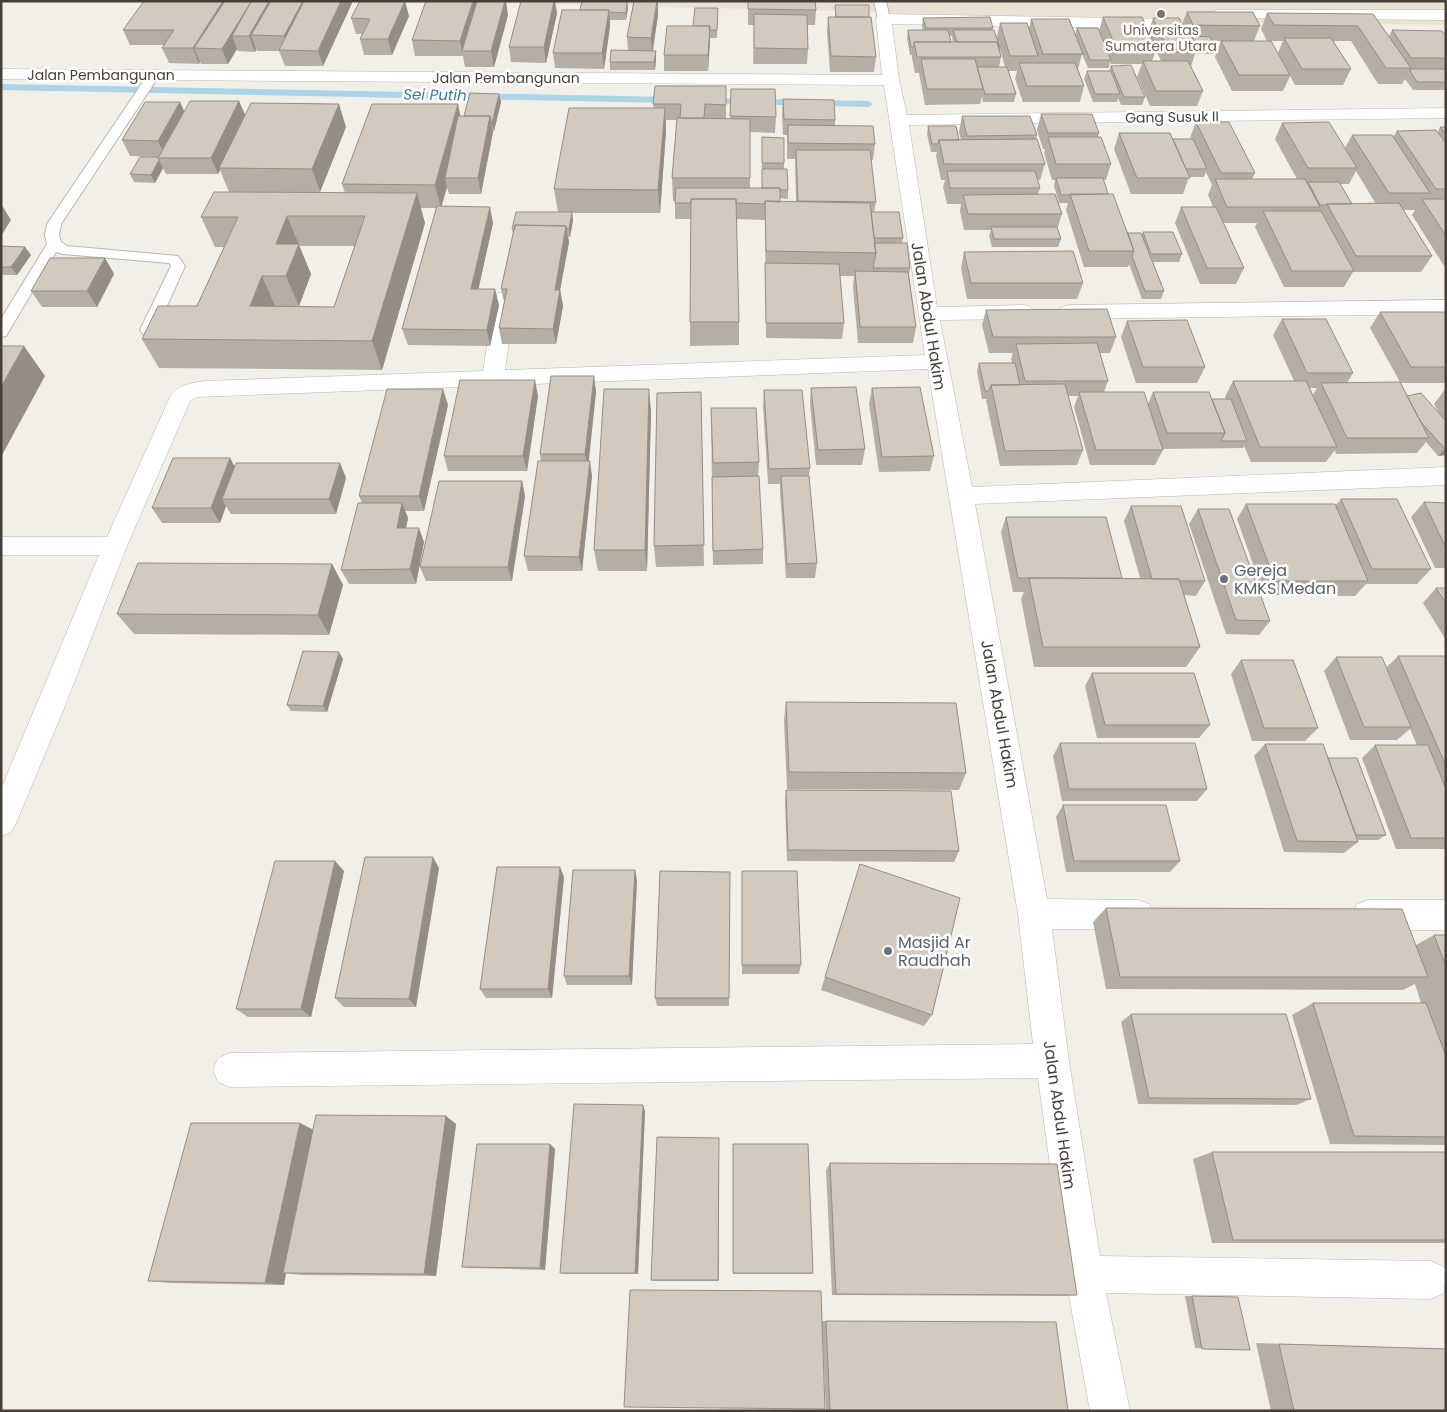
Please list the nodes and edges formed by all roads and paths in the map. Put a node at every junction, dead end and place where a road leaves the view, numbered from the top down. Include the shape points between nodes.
1 (880, 1) edge
2 (995, 8) dead end
3 (1446, 15) edge
4 (1187, 18) junction
5 (884, 19) junction
6 (1, 74) edge
7 (891, 80) junction
8 (147, 85) junction
9 (1446, 114) edge
10 (899, 120) junction
11 (54, 244) junction
12 (508, 280) edge
13 (1446, 307) edge
14 (928, 314) junction
15 (1, 332) edge
16 (146, 334) edge
17 (936, 362) junction
18 (493, 378) junction
19 (1446, 476) edge
20 (962, 496) junction
21 (1, 546) edge
22 (114, 546) junction
23 (1, 824) edge
24 (1034, 914) junction
25 (1162, 915) edge
26 (1338, 915) edge
27 (1446, 916) edge
28 (1052, 1061) junction
29 (230, 1070) dead end
30 (1084, 1274) junction
31 (1431, 1280) dead end
32 (1110, 1411) edge

1 - 5 lane
2 - 4 street via 998,14
3 - 4 street
4 - 5 street
5 - 7 street, Jalan Abdul Hakim
6 - 8 street, Jalan Pembangunan
7 - 8 street, Jalan Pembangunan
7 - 10 street, Jalan Abdul Hakim
8 - 11 lane via 54,224
9 - 10 street, Gang Susuk II
10 - 14 street, Jalan Abdul Hakim
11 - 15 lane
11 - 16 lane via 63,250 173,259 178,266
12 - 18 street
13 - 14 street
14 - 17 street, Jalan Abdul Hakim
17 - 18 street
17 - 20 street, Jalan Abdul Hakim
18 - 22 street via 190,391 181,397
19 - 20 street
20 - 24 street, Jalan Abdul Hakim
21 - 22 street
22 - 23 street
24 - 25 street
24 - 28 street, Jalan Abdul Hakim
26 - 27 street
28 - 29 street
28 - 30 street, Jalan Abdul Hakim
30 - 31 street
30 - 32 street, Jalan Abdul Hakim

